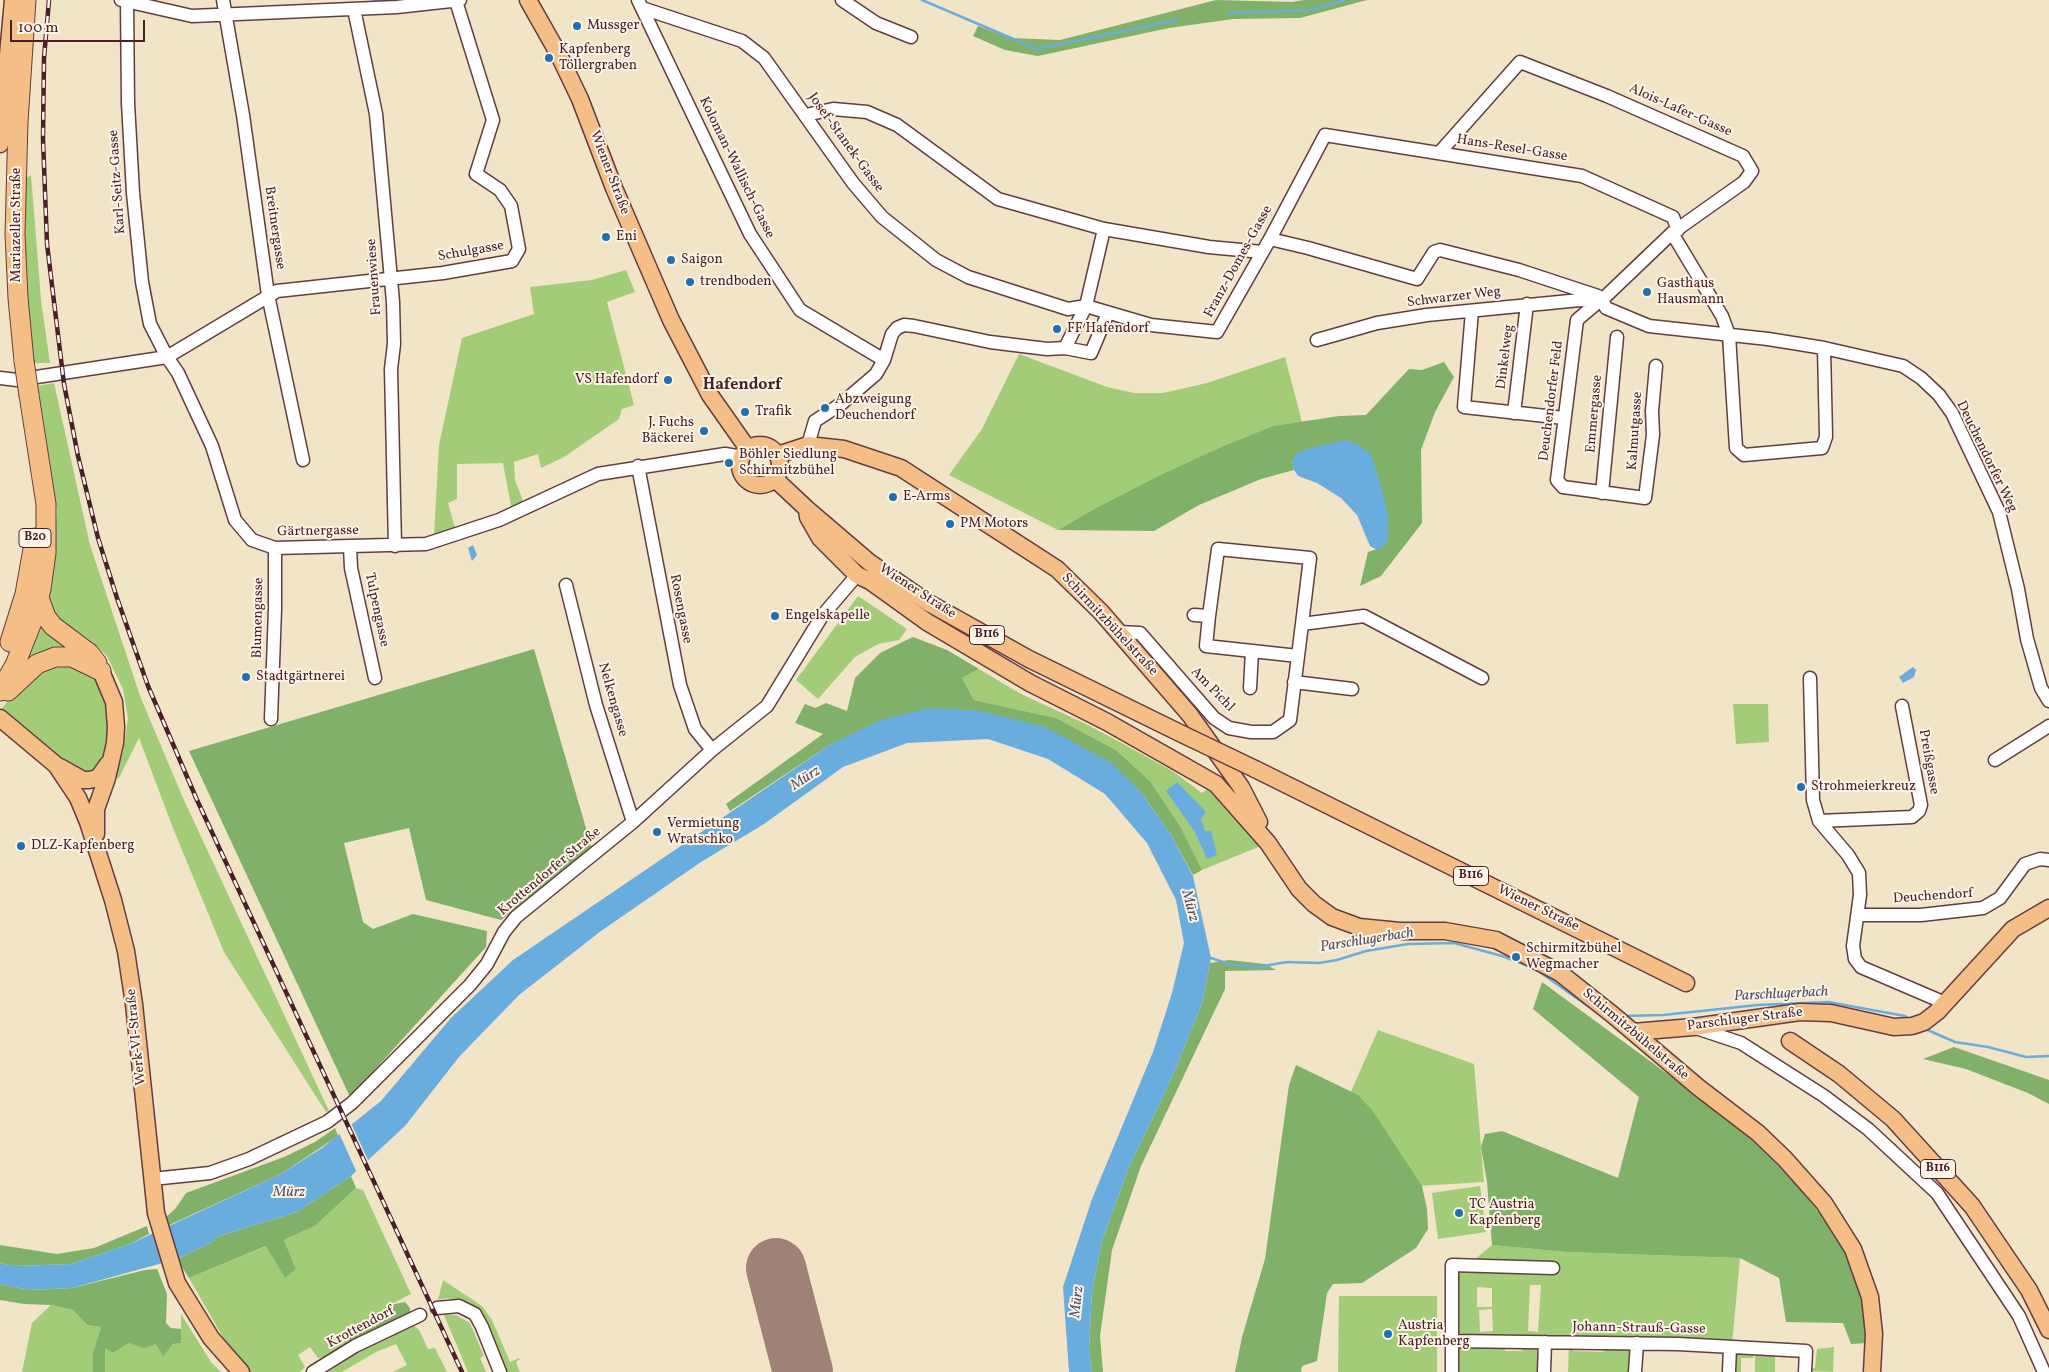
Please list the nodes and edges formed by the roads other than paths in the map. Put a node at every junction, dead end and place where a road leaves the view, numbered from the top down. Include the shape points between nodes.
1 (13, 0) edge
2 (26, 0) edge
3 (223, 0) edge
4 (528, 0) edge
5 (842, 0) edge
6 (125, 1) edge
7 (458, 1) edge
8 (640, 4) edge
9 (354, 9) junction
10 (227, 13) junction
11 (911, 38) dead end
12 (806, 115) junction
13 (1325, 135) joint
14 (0, 144) edge
15 (1440, 152) junction
16 (1104, 229) junction
17 (1675, 232) junction
18 (1270, 239) junction
19 (1262, 252) junction
20 (391, 279) junction
21 (268, 295) junction
22 (1600, 300) junction
23 (1527, 304) junction
24 (1086, 306) junction
25 (1472, 311) junction
26 (1108, 313) junction
27 (1729, 335) junction
28 (1617, 337) dead end
29 (1317, 340) dead end
30 (1064, 348) junction
31 (1824, 348) junction
32 (167, 357) junction
33 (884, 360) junction
34 (1656, 366) dead end
35 (0, 378) edge
36 (26, 378) junction
37 (1514, 413) junction
38 (1564, 418) junction
39 (811, 446) junction
40 (37, 449) junction
41 (745, 453) junction
42 (777, 455) junction
43 (303, 460) dead end
44 (638, 466) junction
45 (775, 479) junction
46 (1602, 493) junction
47 (1645, 498) joint
48 (807, 509) junction
49 (395, 546) junction
50 (350, 547) junction
51 (275, 548) junction
52 (857, 575) junction
53 (566, 585) dead end
54 (39, 598) junction
55 (1194, 615) dead end
56 (1209, 616) junction
57 (24, 624) junction
58 (1302, 624) junction
59 (54, 626) junction
60 (1118, 632) junction
61 (1252, 651) junction
62 (1298, 656) junction
63 (0, 664) edge
64 (101, 671) junction
65 (375, 678) dead end
66 (1482, 678) dead end
67 (1810, 678) dead end
68 (1294, 682) junction
69 (1250, 688) dead end
70 (1352, 689) dead end
71 (0, 691) edge
72 (2049, 701) edge
73 (0, 702) edge
74 (1902, 706) dead end
75 (0, 718) edge
76 (271, 719) dead end
77 (2049, 726) edge
78 (712, 750) junction
79 (1995, 760) dead end
80 (56, 765) junction
81 (1227, 767) junction
82 (1216, 784) junction
83 (100, 785) junction
84 (78, 798) junction
85 (1819, 821) junction
86 (633, 822) junction
87 (1268, 843) junction
88 (99, 856) junction
89 (2049, 860) edge
90 (2049, 908) edge
91 (1858, 915) junction
92 (1686, 983) dead end
93 (1945, 1003) junction
94 (1693, 1027) junction
95 (1633, 1032) junction
96 (1790, 1041) dead end
97 (152, 1179) junction
98 (1552, 1268) dead end
99 (437, 1308) dead end
100 (420, 1315) dead end
101 (2049, 1330) edge
102 (1451, 1341) junction
103 (1545, 1342) junction
104 (1636, 1343) junction
105 (1730, 1347) junction
106 (316, 1371) edge
107 (241, 1372) edge
108 (500, 1372) edge
109 (1452, 1372) edge
110 (1544, 1372) edge
111 (1635, 1372) edge
112 (1729, 1372) edge
113 (1805, 1372) edge
114 (1872, 1372) edge
115 (2044, 1372) edge

1 - 14 main road
2 - 36 highway, Mariazeller Straße / B20 via 15,234
3 - 10 street, Breitnergasse
4 - 41 main road, Wiener Straße via 580,99 618,198 671,320
5 - 11 street via 876,23
6 - 10 street via 192,16
6 - 32 street, Karl-Seitz-Gasse via 133,193 142,282 150,324
7 - 9 street
7 - 20 street, Schulgasse via 493,120 476,174 500,190 511,206 518,253 512,261 496,265
8 - 12 street, Josef-Stanek-Gasse via 742,41 764,58
8 - 33 street, Koloman-Wallisch-Gasse via 750,234 800,310
9 - 10 street
9 - 20 street, Frauenwiese via 376,114
10 - 21 street, Breitnergasse
12 - 16 street via 833,109 867,112 897,125 998,200
12 - 24 street, Josef-Stanek-Gasse via 852,183 882,217 936,260 968,277 1068,309
13 - 15 street, Hans-Resel-Gasse
13 - 18 street, Franz-Domes-Gasse
15 - 17 street, Hans-Resel-Gasse via 1582,176 1673,217
15 - 17 street, Alois-Lafer-Gasse via 1520,62 1533,65 1743,156 1752,171 1744,182
16 - 19 street via 1209,247
16 - 24 street
17 - 22 street, Alois-Lafer-Gasse
17 - 27 street, Hans-Resel-Gasse via 1722,316
18 - 19 street, Franz-Domes-Gasse
18 - 22 street, Deuchendorfer Weg via 1417,279 1434,252 1440,250 1520,270
19 - 26 street, Franz-Domes-Gasse via 1217,332 1151,325
20 - 21 street, Schulgasse via 294,288
20 - 49 street, Frauenwiese
21 - 32 street, Schulgasse
21 - 43 street, Breitnergasse
22 - 23 street, Schwarzer Weg
22 - 27 street, Deuchendorfer Weg via 1606,308 1650,326
22 - 38 street, Deuchendorfer Feld via 1577,320
23 - 25 street, Schwarzer Weg
23 - 37 street, Dinkelweg
24 - 26 street, Franz-Domes-Gasse
24 - 30 street
25 - 29 street, Schwarzer Weg via 1377,323
25 - 37 street via 1464,407
26 - 30 street via 1091,353
27 - 31 street, Deuchendorfer Weg
27 - 31 street, Hans-Resel-Gasse via 1736,448 1744,455 1822,448 1826,437
28 - 46 street, Emmergasse
30 - 33 street via 1001,344 904,325 892,334
31 - 72 street, Deuchendorfer Weg via 1903,366 1939,395 1952,414 1999,512 2027,639 2041,688
32 - 36 street
32 - 51 street, Gärtnergasse via 178,373 212,446 234,520 252,540
33 - 39 street via 876,374 854,394 815,421
34 - 47 street, Kalmutgasse via 1653,434
35 - 36 street
36 - 40 highway, Mariazeller Straße / B20
37 - 38 street
38 - 46 street, Deuchendorfer Feld via 1557,480 1563,487
39 - 42 main road
39 - 60 main road, Schirmitzbühelstraße via 844,449 901,468 1057,568
40 - 54 highway, Mariazeller Straße / B20 via 46,504 46,553
40 - 57 highway, Mariazeller Straße / B20 via 38,504
41 - 42 main road via 758,445
41 - 44 street, Gärtnergasse
41 - 45 main road via 742,472 750,482 763,485
42 - 45 main road via 780,466
44 - 49 street, Gärtnergasse via 594,475 525,509 466,532 426,544
44 - 78 street, Rosengasse via 680,686 695,729
45 - 48 main road, Wiener Straße / B116
46 - 47 street, Deuchendorfer Feld
48 - 52 main road via 820,538
48 - 92 main road, Wiener Straße / B116, bridge via 869,562 927,602 1029,659
49 - 50 street, Gärtnergasse
50 - 51 street, Gärtnergasse
50 - 65 street, Tulpengasse via 351,568
51 - 76 street, Blumengasse
52 - 78 street, Krottendorfer Straße via 822,616 767,706
52 - 82 main road via 927,622 1030,683 1108,722
53 - 86 street, Nelkengasse via 596,705
54 - 57 highway, Mariazeller Straße / B20
54 - 59 highway
55 - 56 street
56 - 58 street, Am Pichl via 1218,549 1310,558
56 - 61 street, Am Pichl via 1206,646
57 - 59 highway
57 - 63 highway, B20
57 - 71 highway, B20 via 14,665
58 - 62 street, Am Pichl
58 - 66 street via 1364,616
59 - 64 highway via 89,652
60 - 68 street, Am Pichl via 1140,632 1214,718 1229,728 1273,732 1290,720
60 - 81 main road, Schirmitzbühelstraße via 1190,715
61 - 62 street, Am Pichl
61 - 69 street, Am Pichl
62 - 68 street, Am Pichl
64 - 73 highway via 72,657 45,660 21,677
64 - 83 main road via 116,714 115,743
67 - 85 street via 1813,800
68 - 70 street
74 - 85 street, Preißgasse via 1921,804 1919,811 1912,817
75 - 80 main road, Werk-VI-Straße
77 - 79 street
78 - 86 street, Krottendorfer Straße
80 - 83 main road
80 - 84 main road, Werk-VI-Straße
81 - 82 main road
81 - 87 main road, Schirmitzbühelstraße via 1241,787
82 - 87 main road
83 - 84 main road via 86,800
83 - 88 main road via 94,825
84 - 88 main road, Werk-VI-Straße
85 - 91 street via 1858,869
86 - 97 street, Krottendorfer Straße via 516,917 470,985 352,1103 327,1122 292,1140 210,1173
87 - 95 main road, Schirmitzbühelstraße via 1299,889 1314,904 1343,923 1381,930 1445,931 1496,940 1560,973
88 - 97 main road, Werk-VI-Straße via 126,951
89 - 91 street, Deuchendorf via 2025,864 2000,898 1983,908 1921,915
90 - 93 main road, Parschluger Straße via 2013,929
91 - 93 street via 1854,946 1857,964
93 - 94 main road, Parschluger Straße via 1918,1024 1894,1026 1831,1013 1800,1012
94 - 95 main road, Parschluger Straße
94 - 115 street via 1741,1043 1824,1096 1868,1130 1937,1193 2019,1316
95 - 114 main road, Schirmitzbühelstraße via 1758,1133 1798,1174 1842,1230 1859,1261 1870,1297 1874,1334
96 - 101 main road, B116 via 1839,1074 1893,1119 1972,1206 2029,1290
97 - 107 main road, Werk-VI-Straße via 156,1213 177,1283 212,1338
98 - 102 street via 1452,1265
99 - 108 street via 459,1306 475,1314
100 - 106 street, Krottendorf via 355,1346
102 - 103 street, Johann-Strauß-Gasse
102 - 109 street
103 - 104 street, Johann-Strauß-Gasse
103 - 110 street
104 - 105 street, Johann-Strauß-Gasse
104 - 111 street
105 - 112 street
105 - 113 street, Johann-Strauß-Gasse via 1806,1351

